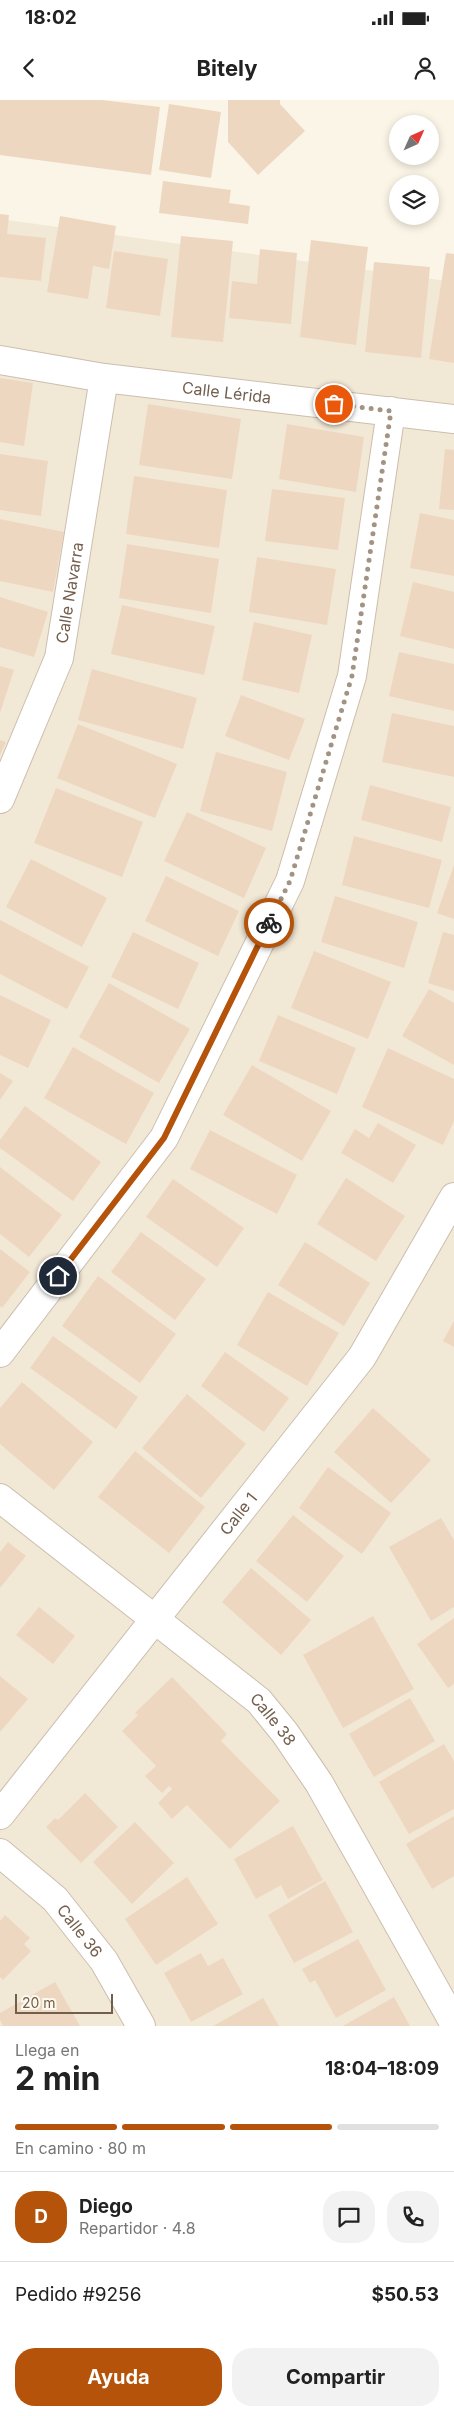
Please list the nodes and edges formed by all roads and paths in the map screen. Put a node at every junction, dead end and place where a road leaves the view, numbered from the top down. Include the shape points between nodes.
1 (0, 360) edge
2 (104, 378) junction
3 (391, 411) junction
4 (454, 419) edge
5 (0, 799) edge
6 (454, 1198) edge
7 (0, 1353) edge
8 (0, 1498) edge
9 (157, 1619) junction
10 (0, 1815) edge
11 (0, 1854) edge
12 (454, 2023) edge
13 (141, 2026) edge

1 - 2 street, Calle Lérida
2 - 3 street, Calle Lérida
2 - 5 street, Calle Navarra via 59,658
3 - 4 street, Calle Lérida
3 - 7 street via 352,676 290,881 164,1138
6 - 9 street, Calle 1 via 362,1357
8 - 9 street, Calle 38
9 - 10 street, Calle 1
9 - 12 street, Calle 38 via 260,1701 285,1733 319,1783
11 - 13 street, Calle 36 via 55,1899 104,1961

